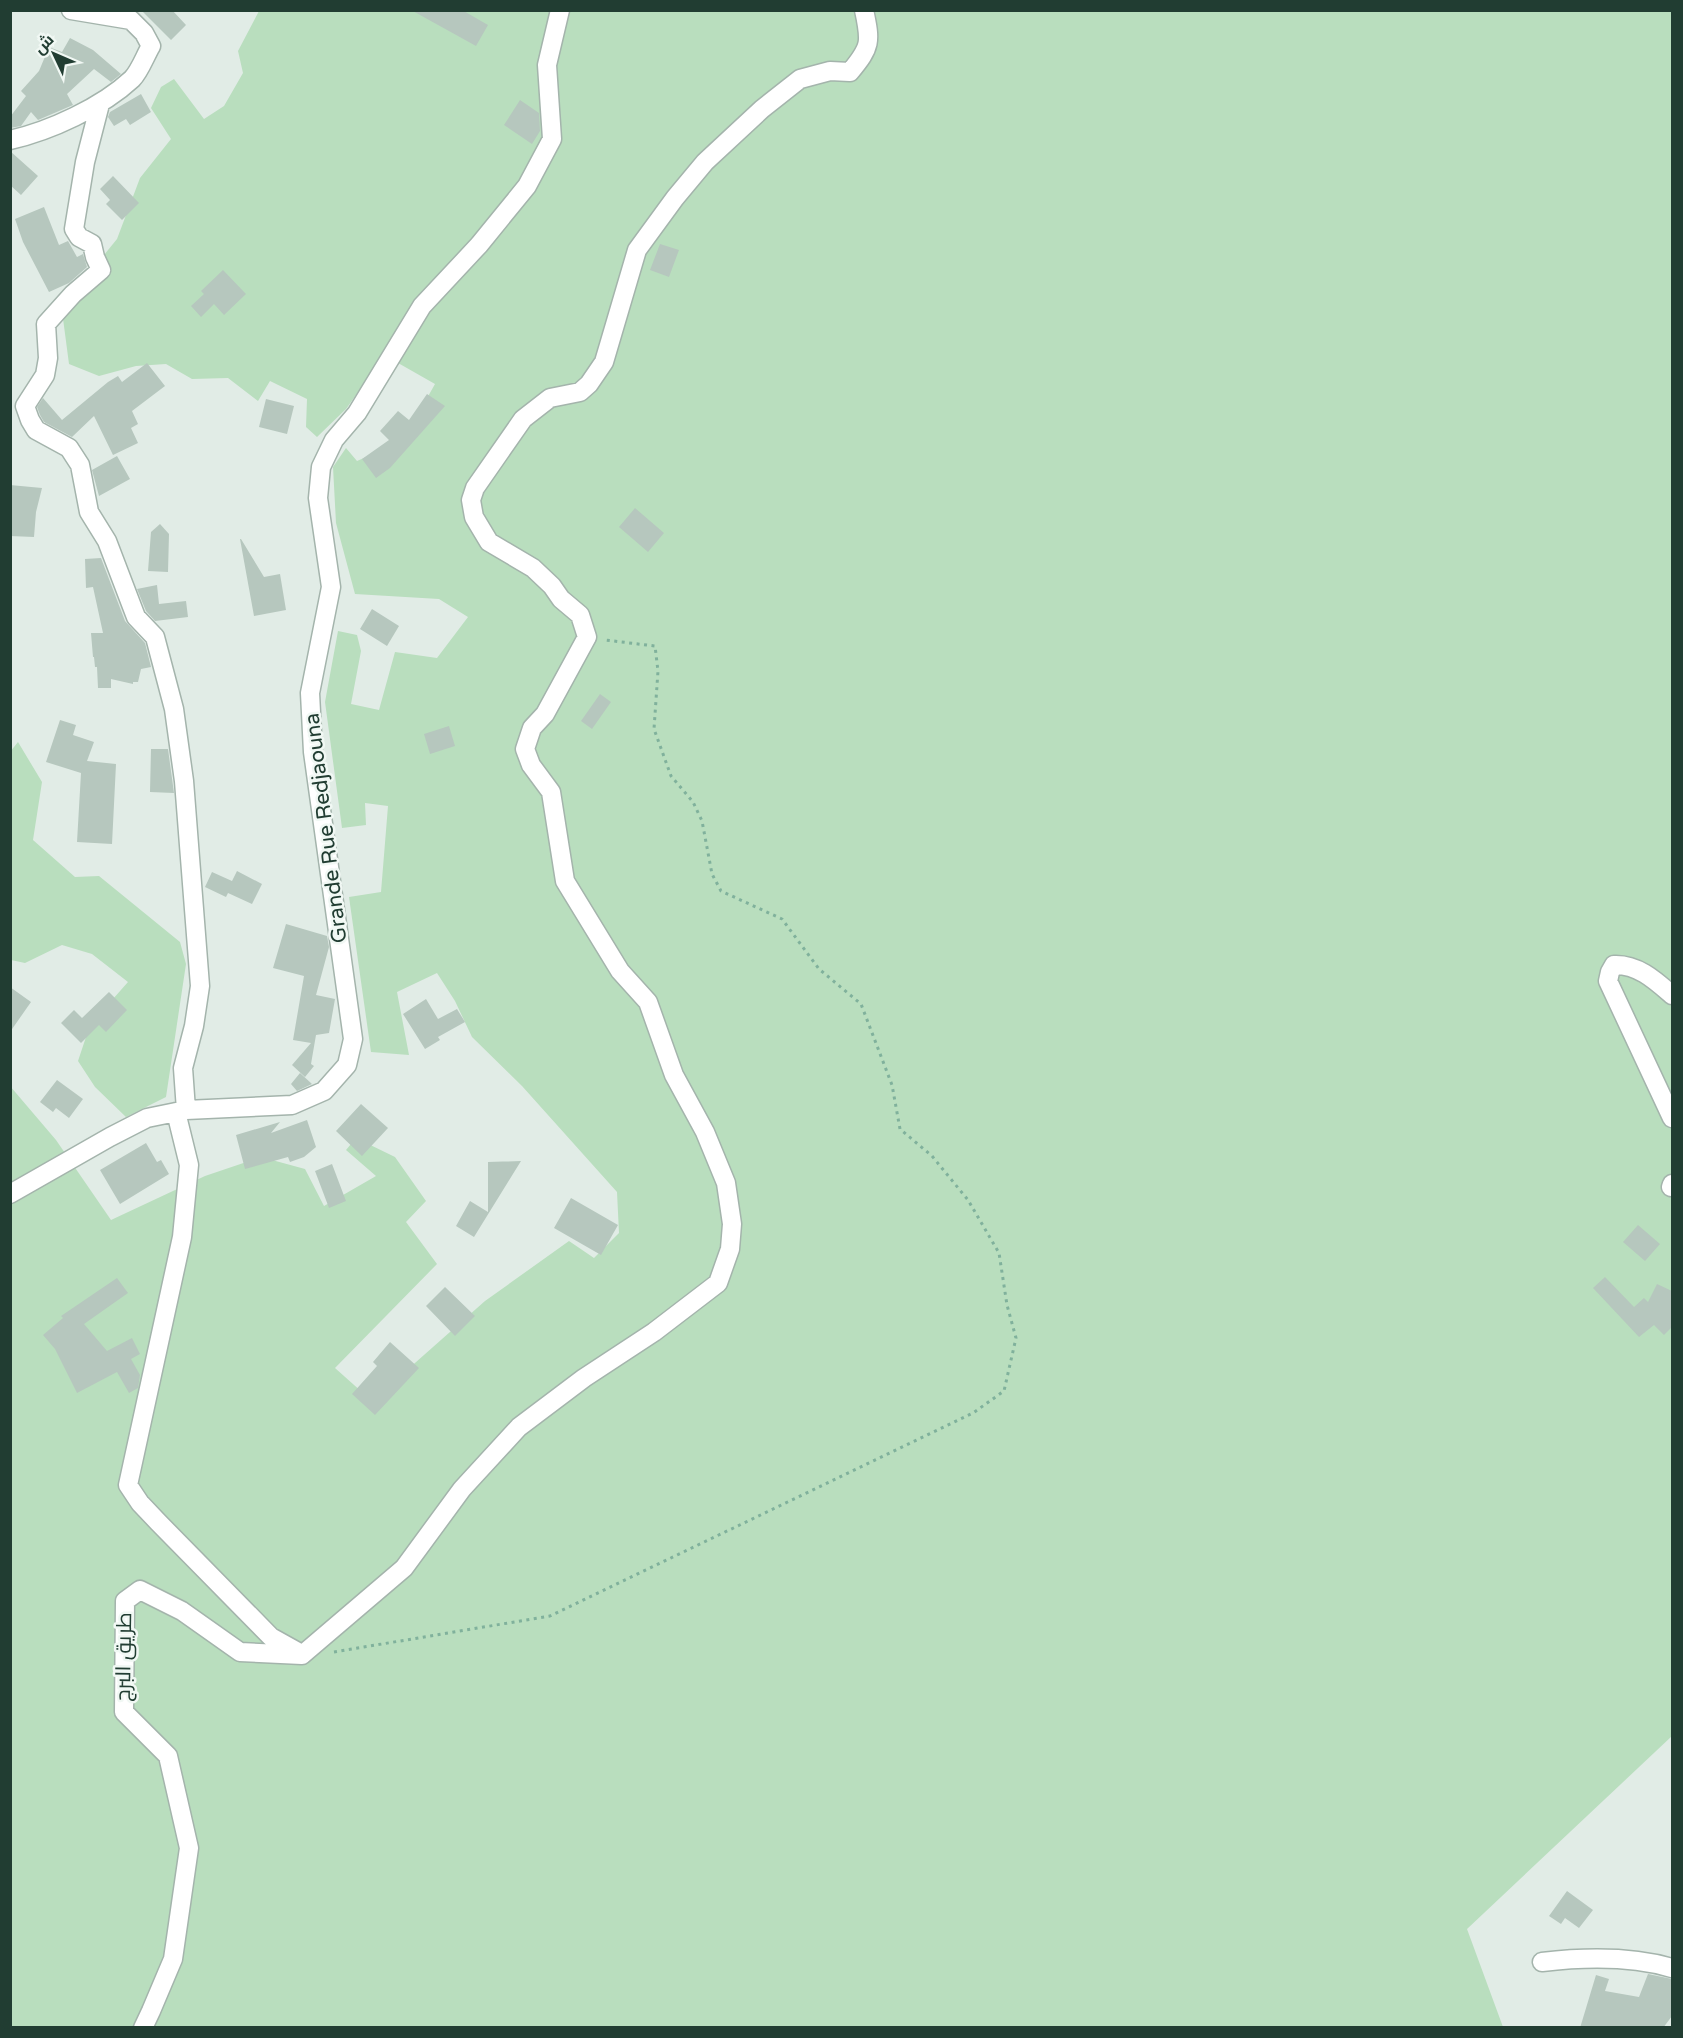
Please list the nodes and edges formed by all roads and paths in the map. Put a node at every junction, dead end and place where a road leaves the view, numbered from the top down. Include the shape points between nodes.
1 (71, 10) edge
2 (560, 10) edge
3 (864, 10) edge
4 (100, 105) junction
5 (10, 140) edge
6 (1672, 995) edge
7 (181, 1111) junction
8 (1672, 1118) edge
9 (10, 1194) edge
10 (302, 1655) junction
11 (1542, 1962) dead end
12 (1672, 1968) edge
13 (143, 2028) edge

1 - 4 street via 131,20 151,46 134,77
2 - 7 street, Grande Rue Redjaouna via 547,65 552,139 528,186 422,306 357,413 334,440 321,467 318,498 332,586 310,693 313,752 353,1039 347,1065 324,1091 292,1105
3 - 10 street via 870,38 865,54 850,72 830,71 800,80 705,162 675,198 637,250 604,362 580,392 550,399 523,419 475,488 471,500 474,517 489,542 533,568 580,615 587,637 545,714 532,728 525,749 531,765 552,792 565,881 620,971 648,1002 674,1075 714,1152 726,1183 732,1224 730,1249 718,1283 519,1427 462,1489 404,1568
4 - 5 street
4 - 7 street via 74,229 92,244 101,270 46,324 45,375 25,406 36,430 69,448 80,465 89,512 107,541 136,618 155,637 174,709 184,781 200,986 183,1068
6 - 8 street via 1647,974 1623,965 1614,965 1610,972 1608,981
7 - 9 street, Grande Rue Redjaouna via 147,1118
7 - 10 street via 189,1165 182,1237 128,1485 140,1503 271,1637
10 - 13 street, طريق البرج via 240,1652 182,1611 140,1590 125,1600 124,1712 168,1756 189,1848 173,1959
11 - 12 street via 1607,1959

